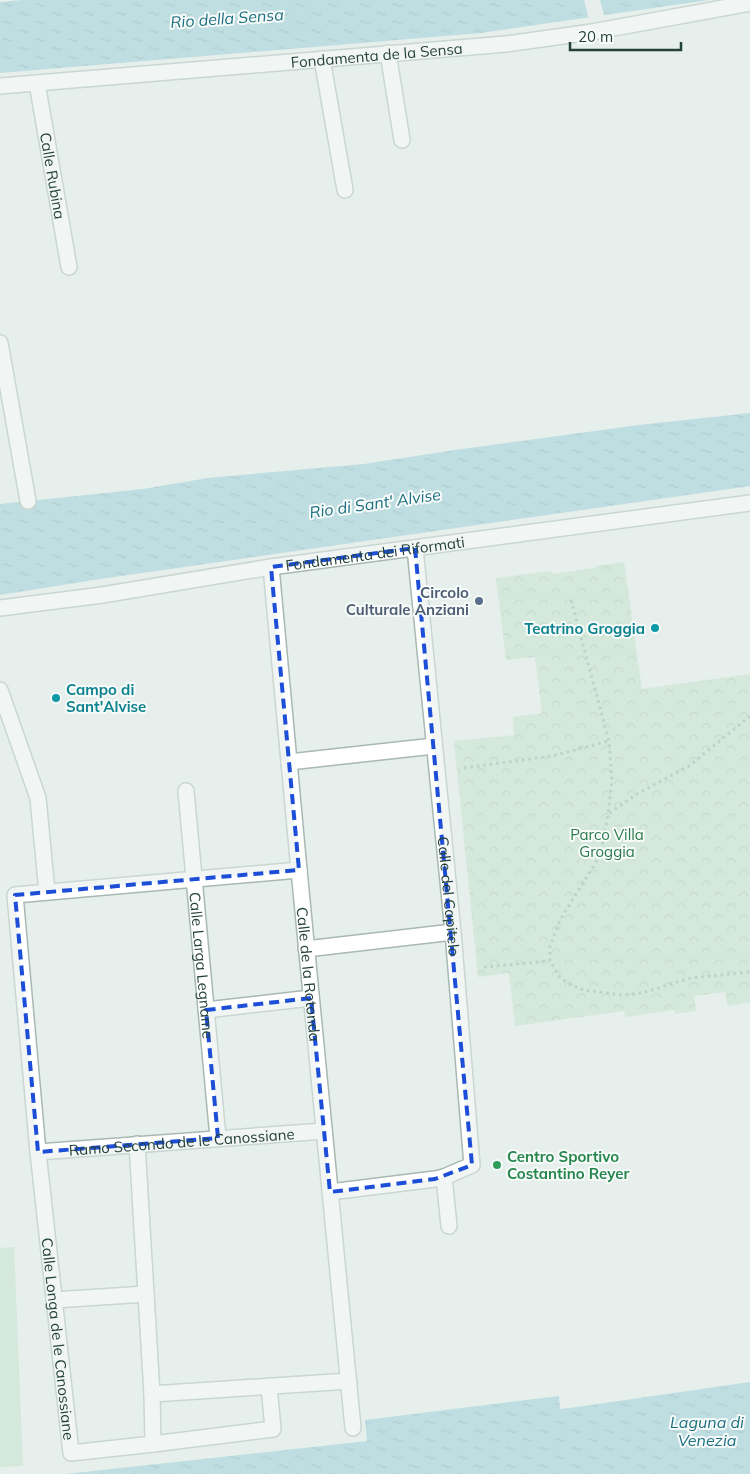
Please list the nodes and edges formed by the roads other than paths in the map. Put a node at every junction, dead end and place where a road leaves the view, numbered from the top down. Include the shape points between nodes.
1 (750, 3) edge
2 (388, 53) junction
3 (322, 59) junction
4 (36, 83) junction
5 (0, 86) edge
6 (402, 140) dead end
7 (344, 190) dead end
8 (69, 267) dead end
9 (0, 343) edge
10 (4, 389) edge
11 (28, 501) dead end
12 (750, 503) edge
13 (415, 548) junction
14 (271, 567) junction
15 (0, 608) edge
16 (0, 690) edge
17 (434, 746) junction
18 (289, 762) junction
19 (186, 791) dead end
20 (299, 870) junction
21 (193, 880) junction
22 (46, 892) junction
23 (453, 932) junction
24 (306, 949) junction
25 (311, 998) junction
26 (206, 1010) junction
27 (324, 1131) junction
28 (218, 1138) junction
29 (137, 1144) junction
30 (38, 1152) junction
31 (444, 1177) junction
32 (330, 1192) junction
33 (449, 1226) dead end
34 (146, 1294) junction
35 (54, 1300) junction
36 (350, 1381) junction
37 (270, 1386) junction
38 (152, 1394) junction
39 (353, 1428) dead end
40 (154, 1444) junction

1 - 2 street, Fondamenta de la Sensa via 592,32
2 - 3 street, Fondamenta de la Sensa
2 - 6 street
3 - 4 street, Fondamenta de la Sensa
3 - 7 street
4 - 5 street, Fondamenta de la Sensa
4 - 8 street, Calle Rubina
9 - 10 street
10 - 11 street
12 - 13 street, Fondamenta dei Riformati
13 - 14 street, Fondamenta dei Riformati
13 - 17 street, Calle del Capitelo
14 - 15 street, Fondamenta dei Riformati
14 - 18 street, Calle de la Rotonda
16 - 22 street via 38,798
17 - 18 street
17 - 23 street, Calle del Capitelo
18 - 20 street, Calle de la Rotonda
19 - 21 street, Calle Larga Legname
20 - 21 street
20 - 24 street, Calle de la Rotonda
21 - 22 street
21 - 26 street, Calle Larga Legname
22 - 30 street, Calle Longa de le Canossiane via 15,895
23 - 24 street
23 - 31 street, Calle del Capitelo via 472,1164
24 - 25 street, Calle de la Rotonda
25 - 26 street
25 - 27 street, Calle de la Rotonda
26 - 28 street, Calle Larga Legname
27 - 28 street, Ramo Secondo de le Canossiane
27 - 32 street, Calle de la Rotonda
28 - 29 street, Ramo Secondo de le Canossiane
29 - 30 street, Ramo Secondo de le Canossiane
29 - 34 street
30 - 35 street, Calle Longa de le Canossiane
31 - 32 street
31 - 33 street
32 - 36 street, Calle de la Rotonda
34 - 35 street
34 - 38 street
35 - 40 street, Calle Longa de le Canossiane via 71,1453
36 - 37 street
36 - 39 street
37 - 38 street
37 - 40 street via 273,1429
38 - 40 street

